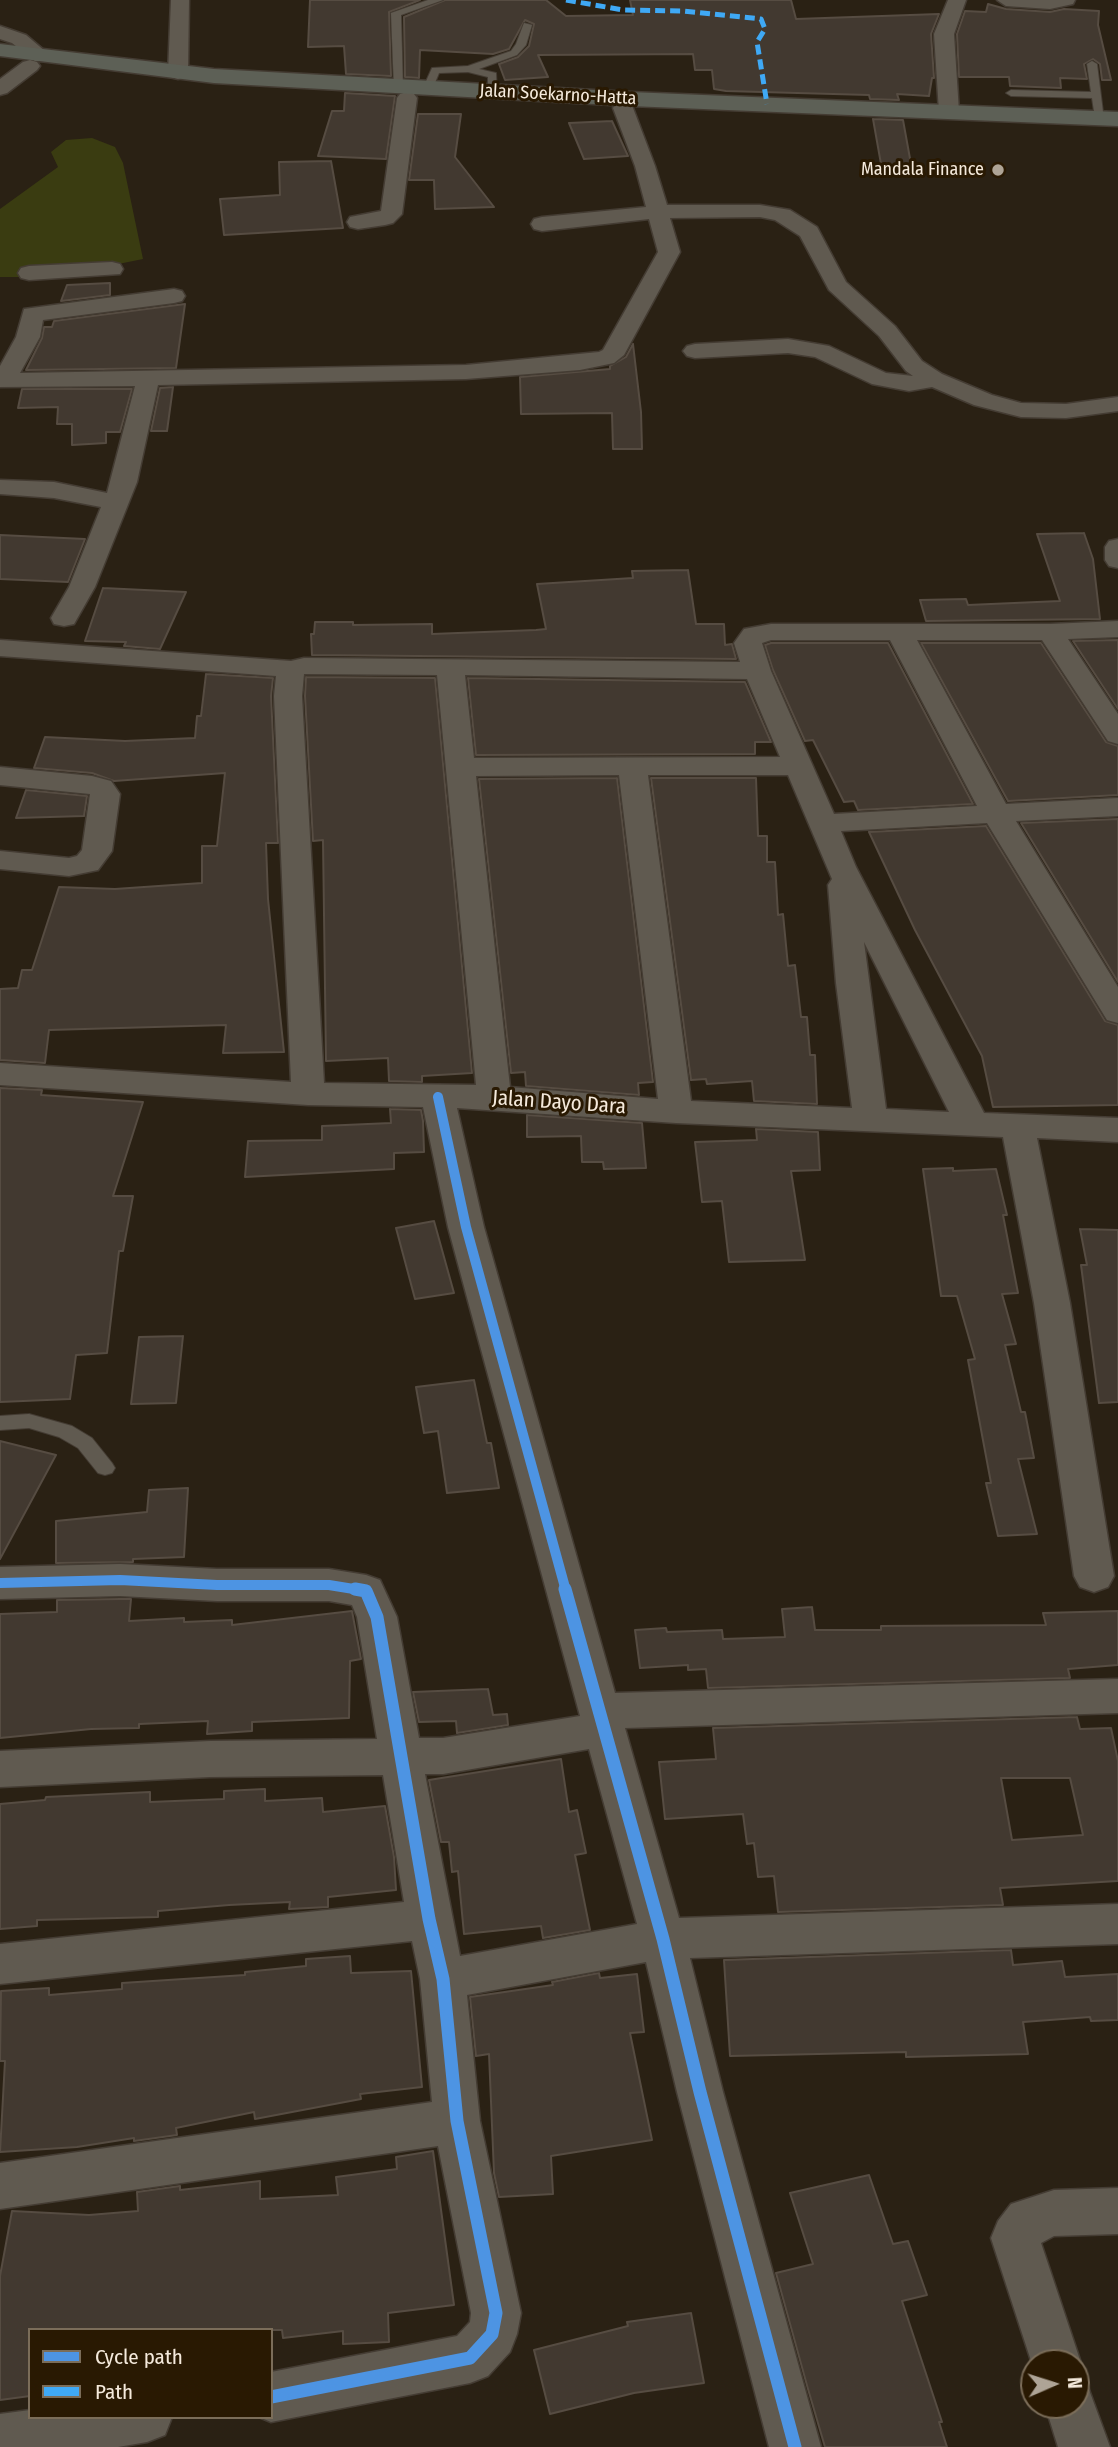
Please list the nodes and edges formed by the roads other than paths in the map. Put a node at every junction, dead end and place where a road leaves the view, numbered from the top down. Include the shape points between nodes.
1 (180, 0) edge
2 (438, 0) edge
3 (957, 0) edge
4 (1006, 0) edge
5 (1066, 0) edge
6 (527, 25) dead end
7 (0, 32) edge
8 (0, 50) edge
9 (0, 61) edge
10 (36, 61) junction
11 (1092, 64) dead end
12 (468, 69) junction
13 (178, 73) junction
14 (428, 88) junction
15 (0, 89) edge
16 (493, 91) junction
17 (402, 92) junction
18 (1011, 93) dead end
19 (1097, 95) junction
20 (623, 108) junction
21 (949, 112) junction
22 (1112, 123) edge
23 (658, 212) junction
24 (358, 222) dead end
25 (542, 224) dead end
26 (112, 269) dead end
27 (174, 296) dead end
28 (32, 314) junction
29 (695, 351) dead end
30 (148, 379) junction
31 (934, 379) junction
32 (2, 380) edge
33 (1118, 404) edge
34 (1, 487) edge
35 (116, 502) junction
36 (1118, 547) edge
37 (1118, 560) edge
38 (64, 618) dead end
39 (1118, 629) edge
40 (1050, 632) junction
41 (900, 633) junction
42 (0, 648) edge
43 (450, 667) junction
44 (291, 669) junction
45 (757, 671) junction
46 (1118, 735) edge
47 (799, 766) junction
48 (459, 767) junction
49 (632, 767) junction
50 (0, 776) edge
51 (1118, 807) edge
52 (996, 813) junction
53 (823, 823) junction
54 (0, 860) edge
55 (841, 867) junction
56 (1118, 1013) edge
57 (0, 1074) edge
58 (307, 1094) junction
59 (438, 1097) junction
60 (494, 1097) junction
61 (676, 1112) junction
62 (872, 1121) junction
63 (972, 1124) junction
64 (1018, 1125) junction
65 (1118, 1130) edge
66 (0, 1423) edge
67 (105, 1468) dead end
68 (1094, 1576) dead end
69 (0, 1583) edge
70 (1118, 1696) edge
71 (602, 1720) junction
72 (401, 1755) junction
73 (0, 1769) edge
74 (429, 1919) junction
75 (1118, 1924) edge
76 (663, 1939) junction
77 (0, 1964) edge
78 (443, 1979) junction
79 (457, 2121) junction
80 (0, 2186) edge
81 (1118, 2211) edge
82 (1051, 2349) edge
83 (273, 2397) edge
84 (136, 2419) edge
85 (1075, 2419) edge
86 (26, 2440) edge
87 (795, 2447) edge
88 (1084, 2447) edge

1 - 13 street
2 - 17 lane via 396,13
3 - 21 street via 944,34
4 - 5 street
6 - 12 lane via 517,50
7 - 10 street via 19,39
8 - 10 main road, Jalan Soekarno-Hatta
9 - 10 main road
10 - 13 main road, Jalan Soekarno-Hatta
10 - 15 street
10 - 17 main road via 163,82
11 - 19 lane
12 - 14 lane via 435,70
12 - 16 lane via 493,75
13 - 17 main road, Jalan Soekarno-Hatta
14 - 16 main road, Jalan Soekarno-Hatta
14 - 17 main road, Jalan Soekarno-Hatta
16 - 21 main road, Jalan Soekarno-Hatta
17 - 20 main road
17 - 24 street via 391,214
18 - 19 lane
19 - 22 lane
20 - 22 main road
20 - 23 street
21 - 22 main road, Jalan Soekarno-Hatta
23 - 25 street
23 - 30 street via 669,252 612,355 600,359 466,372
23 - 31 street via 760,211 799,223 813,238 837,285 887,331 914,366
26 - 28 street via 21,274
27 - 28 street
28 - 32 street via 28,337
29 - 31 street via 788,346 821,351 880,379 909,384
30 - 32 street
30 - 35 street
31 - 33 street via 1021,410 1066,411
34 - 35 street via 54,490
35 - 38 street via 82,587
36 - 37 street
39 - 40 street
40 - 41 street
40 - 46 street
41 - 45 street via 754,635 748,643
41 - 52 street
42 - 44 street
43 - 44 street
43 - 45 street
43 - 48 street
44 - 58 street via 288,696
45 - 47 street
47 - 49 street
47 - 53 street
48 - 49 street
48 - 60 street
49 - 61 street
50 - 54 street via 92,785 105,794 97,851 88,863 69,867
51 - 52 street
52 - 53 street
52 - 56 street
53 - 55 street
55 - 62 street
55 - 63 street
57 - 58 street, Jalan Dayo Dara
58 - 59 street, Jalan Dayo Dara
59 - 60 street, Jalan Dayo Dara
59 - 71 street via 510,1391
60 - 61 street, Jalan Dayo Dara
61 - 62 street, Jalan Dayo Dara
62 - 63 street, Jalan Dayo Dara
63 - 64 street, Jalan Dayo Dara
64 - 65 street, Jalan Dayo Dara
64 - 68 street via 1052,1303
66 - 67 lane via 29,1421 65,1431 85,1443
69 - 72 street via 120,1580 329,1585 366,1591 377,1617
70 - 71 street
71 - 72 street via 443,1756
71 - 76 street
72 - 73 street
72 - 74 street
74 - 77 street
74 - 78 street
75 - 76 street
76 - 78 street
76 - 87 street
78 - 79 street
79 - 80 street
79 - 83 street via 496,2313 492,2334 470,2358
81 - 82 street via 1054,2213 1028,2221 1015,2238
84 - 86 street
85 - 88 street

